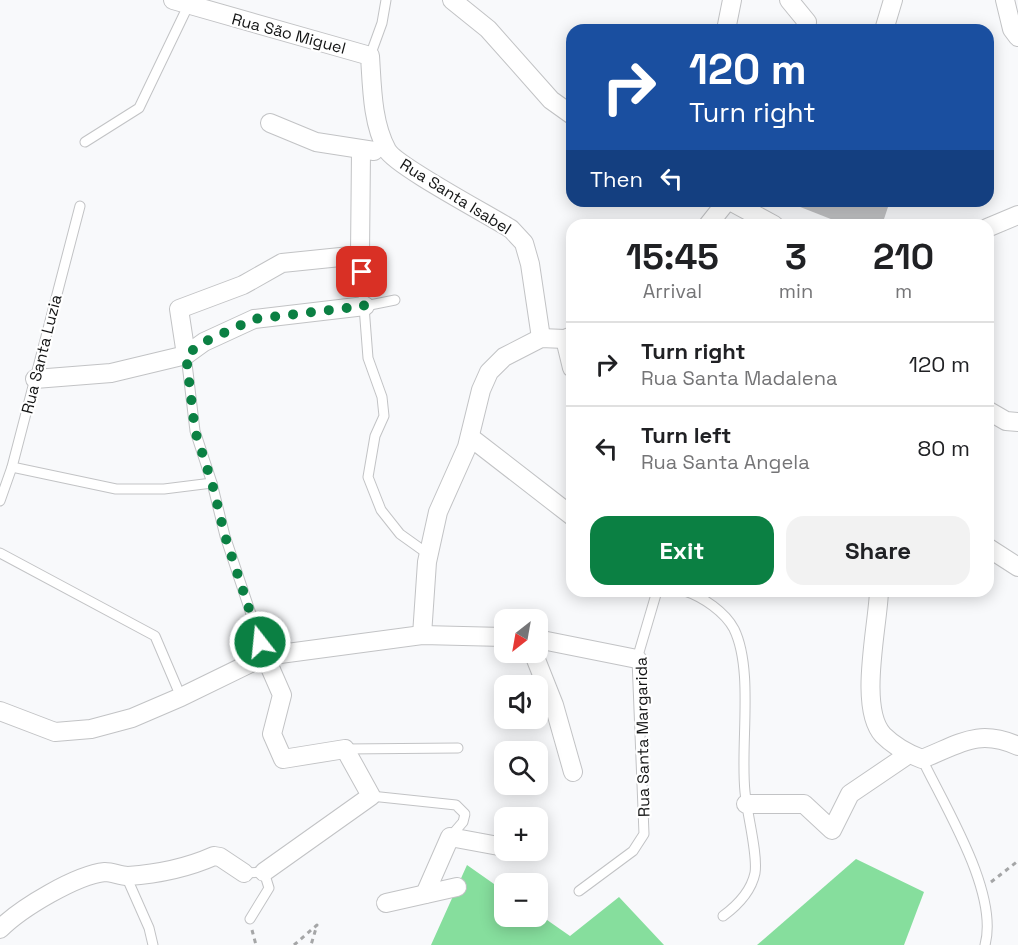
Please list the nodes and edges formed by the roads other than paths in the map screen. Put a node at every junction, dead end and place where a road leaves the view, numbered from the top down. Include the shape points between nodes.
1 (386, 0) edge
2 (452, 0) edge
3 (732, 0) edge
4 (789, 0) edge
5 (893, 0) edge
6 (1005, 0) edge
7 (181, 3) edge
8 (727, 24) edge
9 (806, 24) edge
10 (886, 24) edge
11 (1018, 37) edge
12 (370, 56) junction
13 (566, 111) edge
14 (270, 123) dead end
15 (85, 142) dead end
16 (361, 151) junction
17 (388, 151) junction
18 (80, 206) dead end
19 (724, 207) edge
20 (740, 207) edge
21 (1018, 214) edge
22 (713, 219) edge
23 (763, 219) edge
24 (994, 225) edge
25 (360, 255) junction
26 (395, 300) dead end
27 (364, 306) junction
28 (541, 338) junction
29 (566, 338) edge
30 (186, 355) junction
31 (35, 379) junction
32 (994, 414) edge
33 (1018, 422) edge
34 (470, 437) junction
35 (12, 467) junction
36 (212, 483) junction
37 (0, 501) edge
38 (566, 511) edge
39 (994, 552) edge
40 (0, 554) edge
41 (428, 554) junction
42 (1018, 567) edge
43 (655, 597) edge
44 (698, 597) edge
45 (878, 597) edge
46 (422, 635) junction
47 (494, 637) edge
48 (548, 641) edge
49 (265, 656) junction
50 (637, 659) junction
51 (537, 663) edge
52 (181, 697) junction
53 (0, 711) edge
54 (1018, 746) edge
55 (345, 748) junction
56 (458, 748) dead end
57 (916, 757) junction
58 (573, 772) dead end
59 (371, 796) junction
60 (746, 804) junction
61 (450, 837) junction
62 (494, 845) edge
63 (264, 872) junction
64 (244, 873) joint
65 (126, 876) junction
66 (457, 887) dead end
67 (579, 891) dead end
68 (425, 894) junction
69 (386, 903) dead end
70 (723, 916) dead end
71 (250, 919) dead end
72 (0, 929) edge
73 (153, 945) edge
74 (985, 945) edge

1 - 12 lane
2 - 13 street via 488,29 551,100
3 - 8 street
4 - 9 street
5 - 10 street
6 - 11 street via 1012,29
7 - 12 street, Rua São Miguel
7 - 15 lane via 139,108
12 - 17 street, Rua Santa Isabel via 372,95
14 - 16 street via 315,142
16 - 17 street
16 - 25 street
17 - 28 street, Rua Santa Isabel via 405,167 511,229 524,243
18 - 31 lane, Rua Santa Luzia
19 - 22 street
20 - 23 street
21 - 24 street
25 - 27 lane
25 - 30 street via 282,263 243,285 179,309
26 - 27 lane
27 - 30 street via 254,319 204,342
27 - 41 lane via 368,357 382,397 384,416 375,436 368,477 381,510 400,534
28 - 29 street
28 - 34 street via 504,357 489,372
30 - 31 street via 111,373
30 - 36 lane via 195,431
31 - 35 lane, Rua Santa Luzia
32 - 33 street
34 - 38 street
34 - 41 street via 438,512
35 - 36 lane via 116,489
35 - 37 lane, Rua Santa Luzia
36 - 49 lane via 225,536
39 - 42 street
40 - 52 lane via 155,636
41 - 46 street
43 - 50 lane, Rua Santa Margarida
44 - 60 lane via 727,618 742,654
45 - 57 street via 870,668 870,691 878,726 882,735
46 - 47 street
46 - 49 street
48 - 50 street
49 - 52 street
49 - 55 street via 282,695 272,734 283,759
50 - 67 lane, Rua Santa Margarida via 644,834 633,851
51 - 58 street
52 - 53 street via 90,729 54,732
54 - 57 street via 997,737 981,736
55 - 56 lane
55 - 59 street
57 - 60 street via 850,794 832,830 804,804
57 - 74 lane via 982,888 988,922
59 - 61 lane via 456,805 465,814
59 - 63 street
60 - 70 lane via 755,870 745,896
61 - 62 street
61 - 68 street
63 - 64 lane
63 - 71 lane via 269,888
64 - 65 street via 214,856 174,870
65 - 72 street via 107,872 86,877 34,904
65 - 73 lane
66 - 68 street
68 - 69 street

